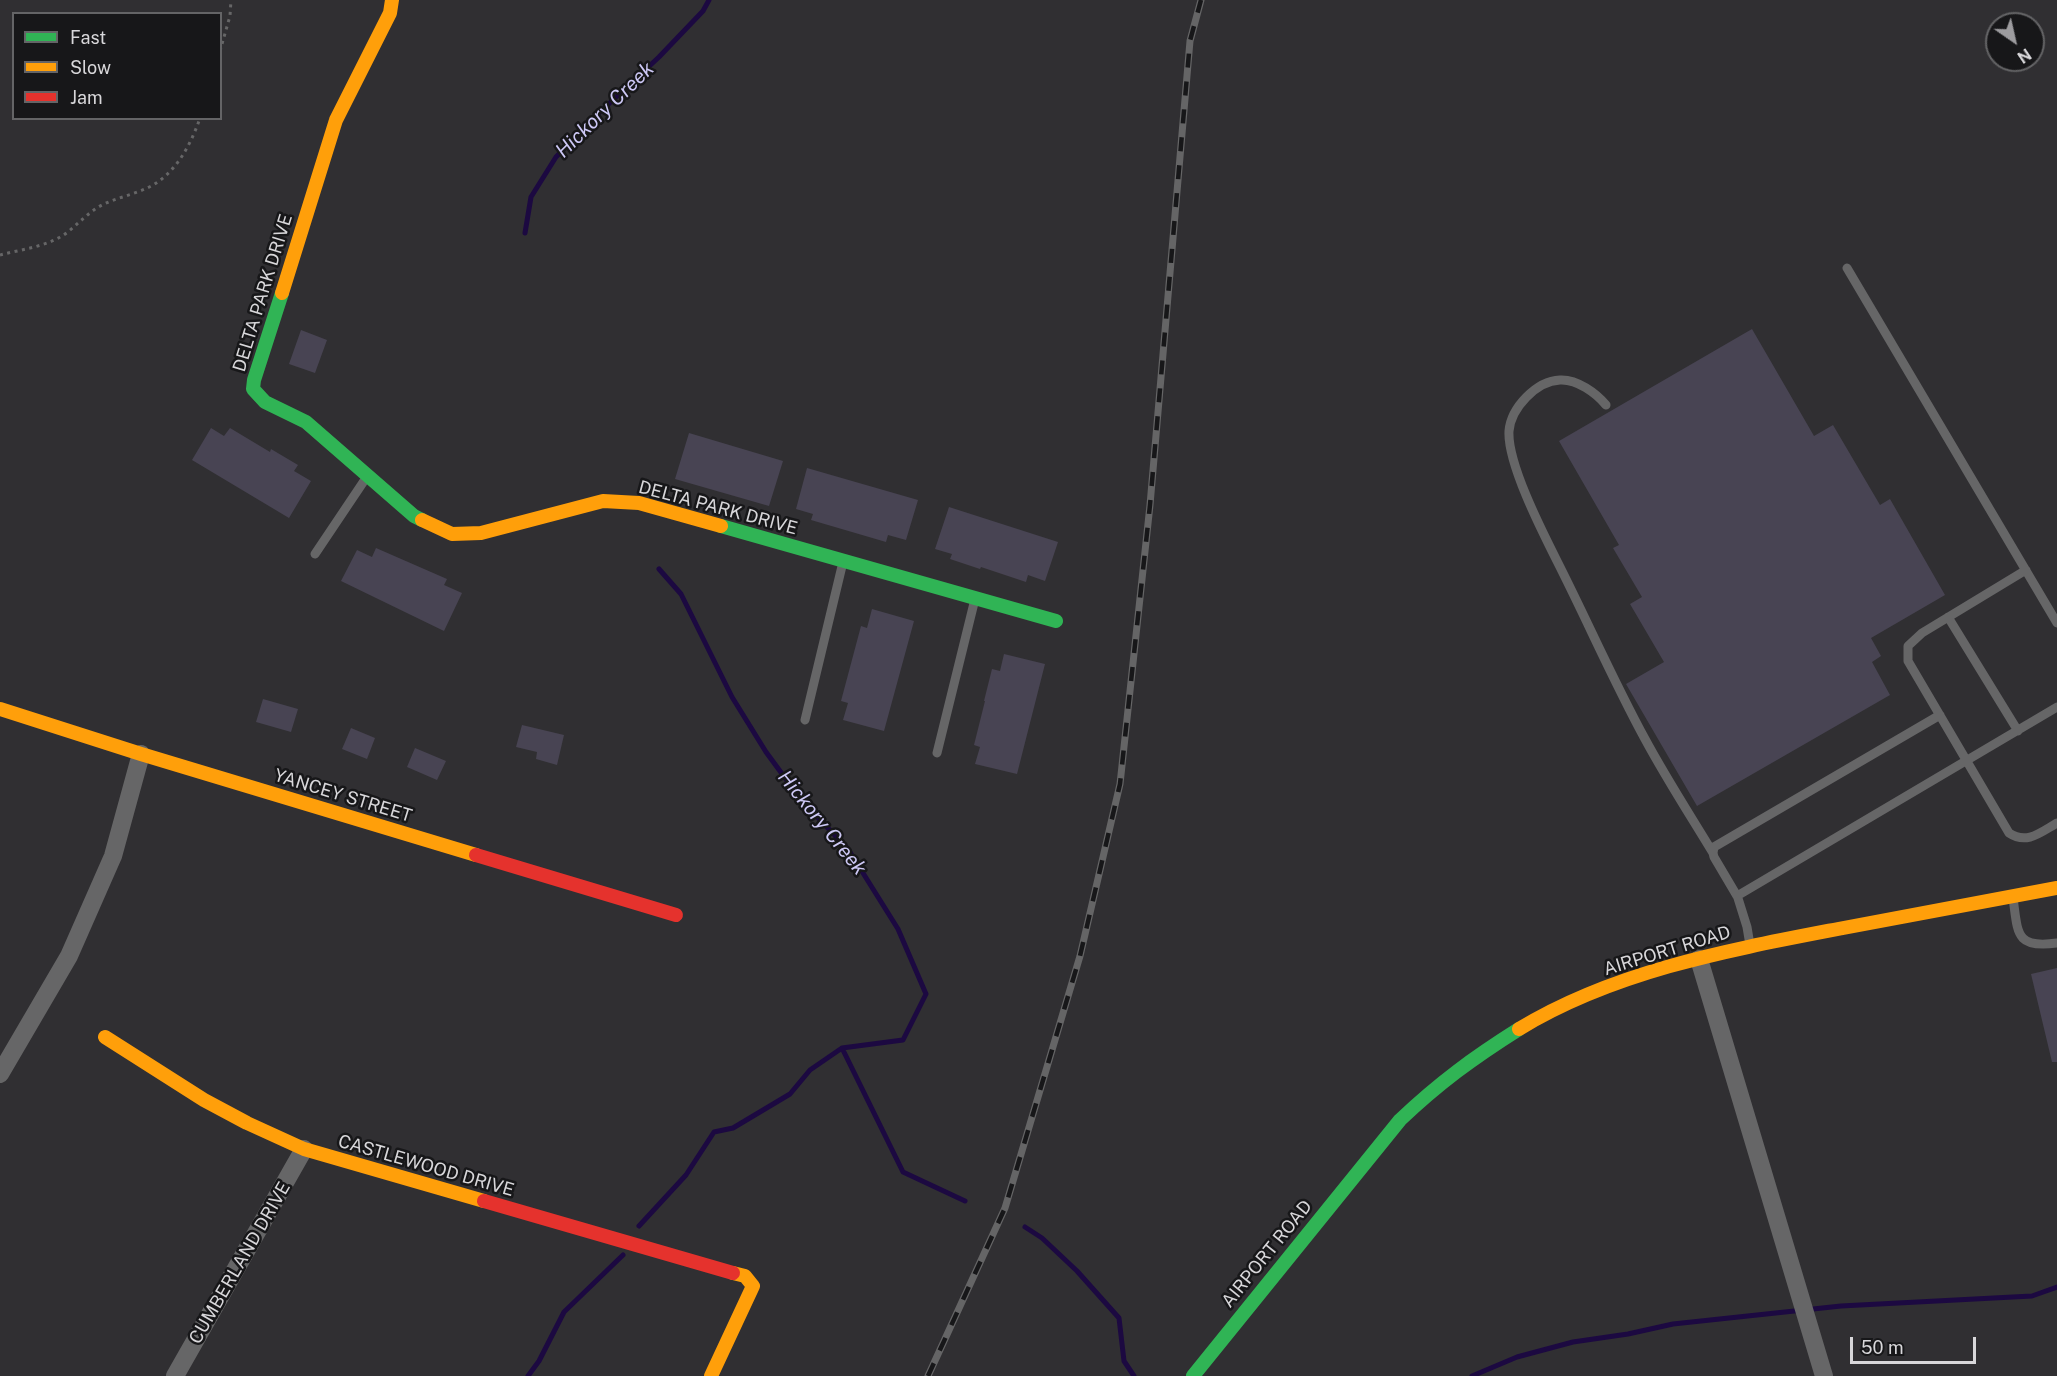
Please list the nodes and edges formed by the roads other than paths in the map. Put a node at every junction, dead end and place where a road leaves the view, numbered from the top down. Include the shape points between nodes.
1 (392, 0) edge
2 (1847, 268) dead end
3 (1606, 405) dead end
4 (368, 476) junction
5 (315, 554) dead end
6 (844, 560) junction
7 (2026, 570) junction
8 (975, 596) junction
9 (1948, 617) junction
10 (1056, 621) dead end
11 (2057, 622) edge
12 (2057, 707) edge
13 (0, 709) edge
14 (1940, 715) junction
15 (805, 720) dead end
16 (2018, 730) junction
17 (938, 753) dead end
18 (141, 754) junction
19 (1967, 761) junction
20 (2057, 823) edge
21 (1713, 853) junction
22 (2057, 888) edge
23 (1737, 895) junction
24 (2013, 896) junction
25 (676, 915) dead end
26 (2057, 943) edge
27 (1750, 946) junction
28 (1699, 960) junction
29 (105, 1037) dead end
30 (0, 1074) edge
31 (304, 1149) junction
32 (175, 1376) edge
33 (711, 1376) edge
34 (1193, 1376) edge
35 (1824, 1376) edge

1 - 4 street, DELTA PARK DRIVE via 390,13 336,120 254,380 254,389 265,402 306,422
2 - 7 lane
3 - 21 lane via 1585,386 1560,380 1538,387 1520,403 1512,417 1509,433 1514,463 1538,522 1645,739
4 - 5 lane
4 - 6 street, DELTA PARK DRIVE via 414,516 452,534 481,533 603,501 639,503
6 - 8 street, DELTA PARK DRIVE
6 - 15 lane
7 - 9 lane
7 - 11 lane
8 - 10 street, DELTA PARK DRIVE
8 - 17 lane
9 - 14 lane via 1908,646 1908,661
9 - 16 lane
12 - 16 lane
13 - 18 street, YANCEY STREET
14 - 19 lane
14 - 21 lane via 1714,847
16 - 19 lane
18 - 25 street, YANCEY STREET
18 - 30 street via 113,856 87,916 69,956
19 - 20 lane via 2009,833 2016,838 2030,838
19 - 23 lane
21 - 23 lane
22 - 24 street, AIRPORT ROAD
23 - 27 lane
24 - 26 lane via 2018,928 2026,941 2031,945
24 - 27 street, AIRPORT ROAD
27 - 28 street, AIRPORT ROAD
28 - 34 street, AIRPORT ROAD via 1630,978 1574,1001 1477,1055 1436,1086 1400,1120
28 - 35 street
29 - 31 street, CASTLEWOOD DRIVE via 204,1100
31 - 32 street, CUMBERLAND DRIVE
31 - 33 street, CASTLEWOOD DRIVE via 745,1276 753,1286

